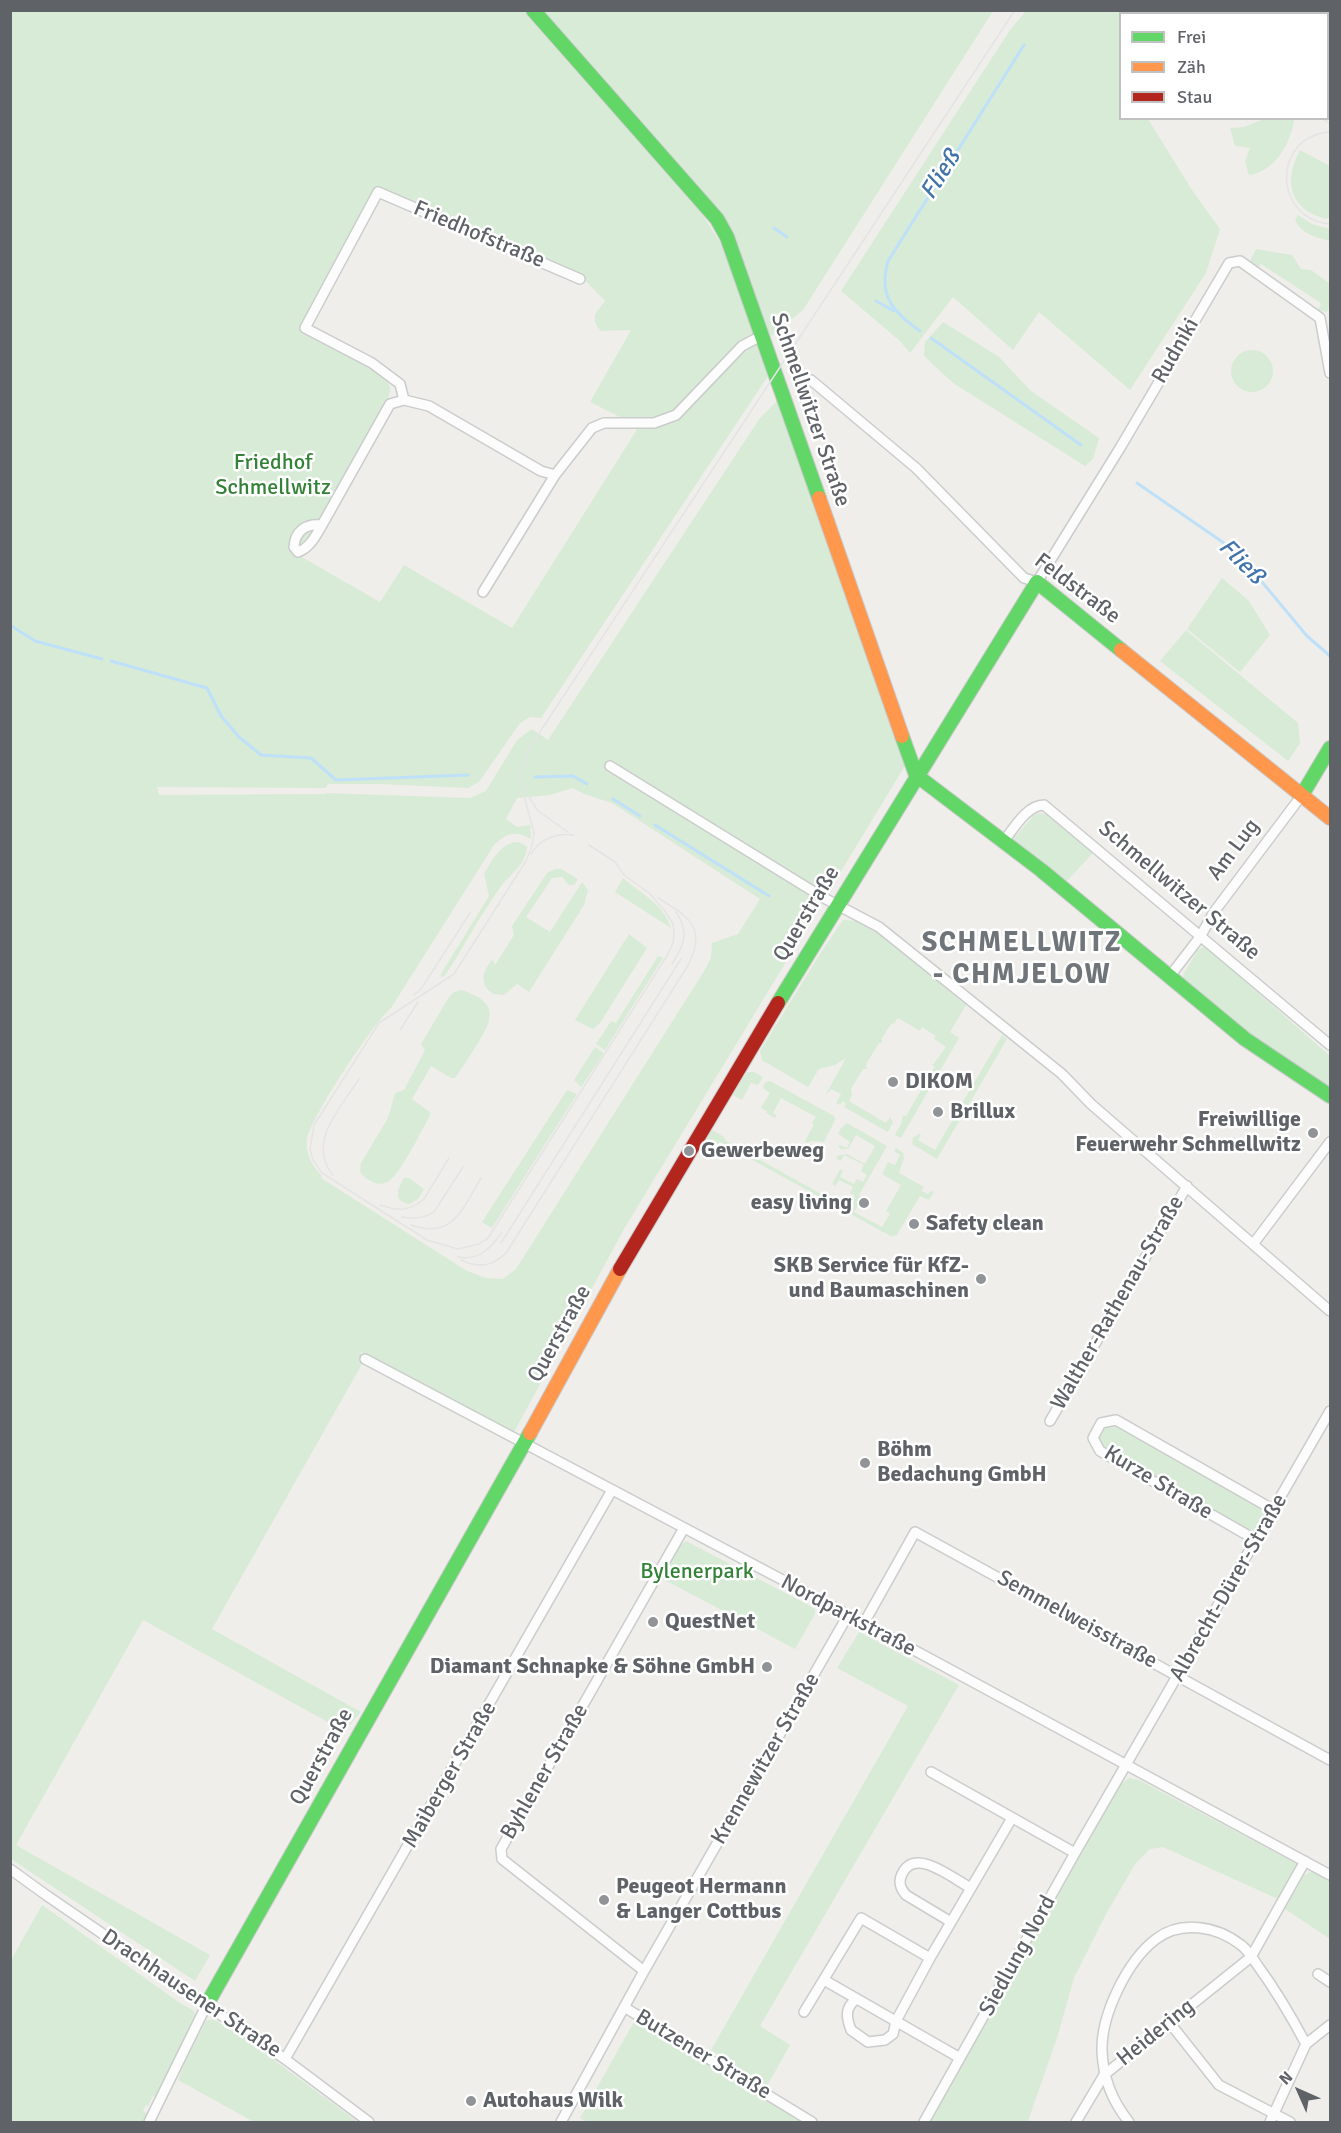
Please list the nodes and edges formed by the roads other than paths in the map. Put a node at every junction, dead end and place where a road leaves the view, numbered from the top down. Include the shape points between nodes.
1 (533, 10) edge
2 (580, 279) dead end
3 (761, 336) junction
4 (1330, 373) edge
5 (811, 380) dead end
6 (404, 400) junction
7 (555, 475) junction
8 (322, 525) dead end
9 (1037, 582) junction
10 (483, 592) dead end
11 (1330, 748) edge
12 (610, 766) dead end
13 (916, 776) junction
14 (1302, 795) junction
15 (1330, 819) edge
16 (1004, 841) junction
17 (837, 904) junction
18 (1200, 937) junction
19 (1170, 976) junction
20 (1330, 1045) edge
21 (1330, 1096) edge
22 (1330, 1142) edge
23 (1187, 1186) junction
24 (1254, 1243) junction
25 (1330, 1311) edge
26 (365, 1359) dead end
27 (1330, 1411) edge
28 (1050, 1421) dead end
29 (524, 1443) junction
30 (612, 1490) junction
31 (1274, 1509) junction
32 (684, 1528) junction
33 (1256, 1540) junction
34 (848, 1615) junction
35 (864, 1623) junction
36 (1178, 1676) junction
37 (1330, 1760) edge
38 (1127, 1765) junction
39 (931, 1772) dead end
40 (1012, 1818) junction
41 (1075, 1853) junction
42 (1305, 1861) junction
43 (10, 1869) edge
44 (1330, 1875) edge
45 (971, 1888) junction
46 (951, 1922) junction
47 (1251, 1957) junction
48 (930, 1958) junction
49 (644, 1971) junction
50 (1318, 1974) dead end
51 (824, 1980) junction
52 (1330, 1982) edge
53 (856, 1999) junction
54 (207, 2004) junction
55 (624, 2007) junction
56 (804, 2012) dead end
57 (896, 2021) junction
58 (1169, 2022) junction
59 (1330, 2025) edge
60 (1306, 2044) junction
61 (960, 2058) junction
62 (285, 2059) junction
63 (1104, 2075) junction
64 (1272, 2119) edge
65 (149, 2122) edge
66 (369, 2122) edge
67 (561, 2122) edge
68 (812, 2122) edge
69 (924, 2122) edge
70 (1076, 2122) edge
71 (1129, 2122) edge
72 (1290, 2122) edge

1 - 3 street, Schmellwitzer Straße via 717,219 727,237
2 - 6 street, Friedhofstraße via 378,192 305,328 372,363 400,384
3 - 7 street via 742,346 676,415 654,423 604,423 592,428
3 - 13 street, Schmellwitzer Straße
4 - 9 street, Rudniki via 1320,318 1240,261 1229,263
5 - 9 street, Feldstraße via 916,468 1024,578
6 - 7 street via 429,406 541,471
6 - 8 street via 390,404
7 - 10 street
9 - 13 street, Querstraße
9 - 14 street, Feldstraße
11 - 14 street, Am Lug
12 - 17 street, Walther-Rathenau-Straße
13 - 16 street
13 - 17 street, Querstraße
14 - 15 street, Feldstraße
14 - 18 street, Am Lug via 1214,912
16 - 18 street, Schmellwitzer Straße via 1030,810 1044,805
16 - 19 street
17 - 23 street, Walther-Rathenau-Straße via 879,927 1062,1074 1090,1104
17 - 29 street, Querstraße via 640,1233
18 - 19 street, Am Lug
18 - 20 street, Schmellwitzer Straße
19 - 21 street via 1245,1039
22 - 24 street
23 - 24 street, Walther-Rathenau-Straße
23 - 28 street, Walther-Rathenau-Straße
24 - 25 street, Walther-Rathenau-Straße
26 - 29 street, Nordparkstraße
27 - 31 street, Albrecht-Dürer-Straße
29 - 30 street, Nordparkstraße
29 - 54 street, Querstraße
30 - 32 street, Nordparkstraße
30 - 62 street, Maiberger Straße
31 - 33 street, Albrecht-Dürer-Straße
31 - 33 street, Kurze Straße via 1116,1420 1101,1423 1094,1438 1100,1450
32 - 34 street, Nordparkstraße
32 - 49 street, Byhlener Straße via 501,1849 502,1859
33 - 36 street, Albrecht-Dürer-Straße
34 - 35 street, Nordparkstraße
34 - 49 street, Krennewitzer Straße
35 - 36 street, Semmelweisstraße via 915,1532
35 - 38 street, Nordparkstraße
36 - 37 street, Semmelweisstraße
36 - 38 street, Albrecht-Dürer-Straße
38 - 41 street, Siedlung Nord
38 - 42 street, Nordparkstraße
39 - 40 street
40 - 41 street
40 - 45 street
41 - 61 street, Siedlung Nord
42 - 44 street, Nordparkstraße
42 - 47 street, Heidering
43 - 54 street, Drachhausener Straße
45 - 46 street
45 - 46 street via 925,1862 909,1864 902,1873 899,1882 906,1895
46 - 48 street
47 - 58 street, Heidering
47 - 60 street via 1281,1997
47 - 63 street via 1230,1938 1194,1927 1166,1933 1155,1940 1114,1996 1106,2017
48 - 51 street via 861,1918
48 - 57 street
49 - 55 street, Krennewitzer Straße
50 - 52 street
51 - 53 street
51 - 56 street
53 - 57 street
53 - 57 street via 847,2011 848,2021 851,2030 868,2042 885,2040 893,2034
54 - 62 street, Drachhausener Straße
54 - 65 street, Querstraße
55 - 67 street, Krennewitzer Straße
55 - 68 street, Butzener Straße
57 - 61 street
58 - 63 street, Heidering
58 - 64 street via 1219,2085
59 - 60 street
60 - 64 street
61 - 69 street, Siedlung Nord
62 - 66 street, Drachhausener Straße
63 - 70 street, Heidering
63 - 71 street
64 - 72 street

